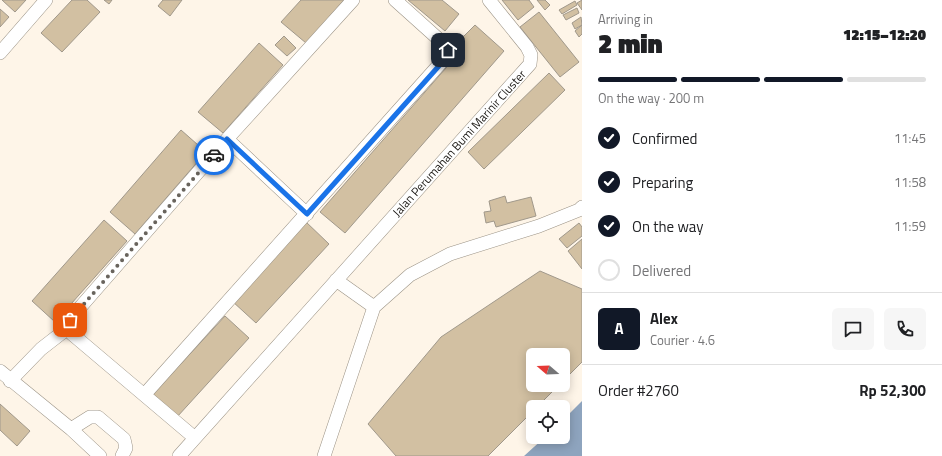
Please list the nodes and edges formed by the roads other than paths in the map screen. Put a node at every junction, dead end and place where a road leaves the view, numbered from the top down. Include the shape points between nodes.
1 (46, 0) edge
2 (353, 0) edge
3 (395, 0) edge
4 (490, 0) edge
5 (0, 52) edge
6 (227, 139) junction
7 (580, 208) edge
8 (307, 214) junction
9 (336, 280) junction
10 (374, 307) junction
11 (68, 328) junction
12 (0, 371) edge
13 (10, 381) junction
14 (145, 394) junction
15 (71, 429) junction
16 (195, 438) junction
17 (100, 456) edge
18 (122, 456) edge
19 (179, 456) edge
20 (324, 456) edge

1 - 5 street
2 - 6 street
3 - 8 street via 444,44 448,50 446,58
4 - 9 street, Jalan Perumahan Bumi Marinir Cluster via 527,47 531,55 530,64
6 - 8 street
6 - 11 street via 70,320
7 - 10 street via 539,226 450,254 410,275
8 - 14 street
9 - 10 street
9 - 16 street, Jalan Perumahan Bumi Marinir Cluster
10 - 20 street
11 - 13 street via 41,349
11 - 14 street
12 - 13 street
13 - 15 street
14 - 16 street
15 - 17 street
15 - 18 street via 90,418 98,417 124,439 126,448
16 - 19 street, Jalan Perumahan Bumi Marinir Cluster

